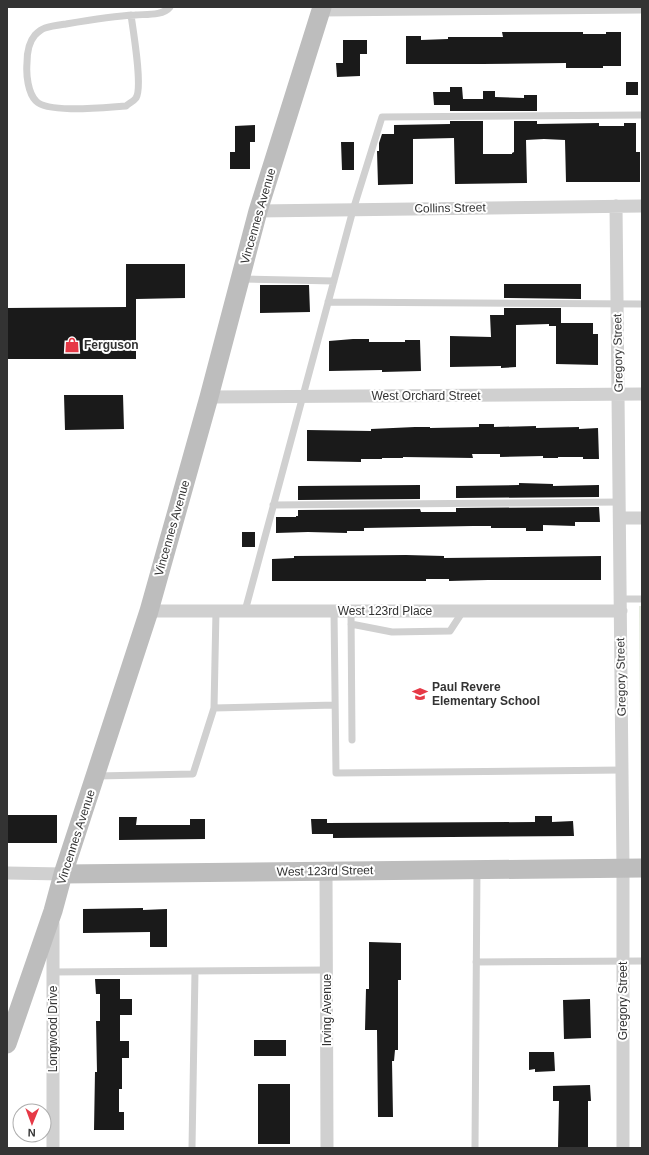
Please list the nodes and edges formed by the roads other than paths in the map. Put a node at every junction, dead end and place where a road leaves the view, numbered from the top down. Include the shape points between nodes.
1 (170, 7) edge
2 (642, 7) edge
3 (321, 8) edge
4 (417, 8) edge
5 (131, 15) junction
6 (642, 115) edge
7 (616, 206) junction
8 (642, 206) edge
9 (353, 210) junction
10 (258, 211) junction
11 (240, 279) junction
12 (334, 280) junction
13 (328, 302) junction
14 (617, 304) junction
15 (642, 304) edge
16 (618, 394) junction
17 (642, 394) edge
18 (303, 396) junction
19 (209, 397) junction
20 (620, 502) junction
21 (273, 505) junction
22 (620, 518) junction
23 (642, 518) edge
24 (642, 600) edge
25 (620, 605) junction
26 (149, 611) junction
27 (216, 611) junction
28 (245, 611) junction
29 (334, 611) junction
30 (351, 611) junction
31 (463, 611) junction
32 (351, 624) junction
33 (335, 705) junction
34 (214, 708) junction
35 (352, 740) dead end
36 (622, 770) junction
37 (96, 776) junction
38 (623, 868) junction
39 (642, 868) edge
40 (477, 870) junction
41 (326, 871) junction
42 (7, 874) edge
43 (63, 874) junction
44 (53, 910) junction
45 (476, 962) junction
46 (623, 962) junction
47 (642, 962) edge
48 (327, 970) junction
49 (195, 971) junction
50 (53, 972) junction
51 (7, 1044) edge
52 (53, 1148) edge
53 (192, 1148) edge
54 (327, 1148) edge
55 (475, 1148) edge
56 (623, 1148) edge

1 - 5 lane via 163,12
2 - 4 street
3 - 4 street
3 - 10 main road, Vincennes Avenue
5 - 5 lane via 44,28 35,35 28,50 26,71 30,91 36,101 44,106 70,109 126,106 133,101 138,90
6 - 9 lane via 382,117
7 - 8 street, Collins Street
7 - 9 street, Collins Street
7 - 14 street, Gregory Street
9 - 10 street, Collins Street
9 - 12 lane
10 - 11 main road, Vincennes Avenue
11 - 12 lane
11 - 19 main road, Vincennes Avenue
12 - 13 lane
13 - 14 lane
13 - 18 lane
14 - 15 lane
14 - 16 street, Gregory Street
16 - 17 street, West Orchard Street
16 - 18 street, West Orchard Street
16 - 20 street, Gregory Street
18 - 19 street, West Orchard Street
18 - 21 lane
19 - 26 main road, Vincennes Avenue
20 - 21 lane
20 - 22 street, Gregory Street
21 - 28 lane
22 - 23 street
22 - 25 street, Gregory Street
24 - 25 lane
25 - 31 street, West 123rd Place
25 - 36 street, Gregory Street
26 - 27 street, West 123rd Place
26 - 37 main road, Vincennes Avenue
27 - 28 street, West 123rd Place
27 - 34 lane
28 - 29 street, West 123rd Place
29 - 30 street, West 123rd Place
29 - 33 lane
30 - 31 street, West 123rd Place
30 - 32 lane
31 - 32 lane via 450,631 392,632
32 - 35 lane
33 - 34 lane
33 - 36 lane via 336,773
34 - 37 lane via 193,774
36 - 38 street, Gregory Street
37 - 43 main road, Vincennes Avenue
38 - 39 main road, West 123rd Street
38 - 40 main road, West 123rd Street
38 - 46 street, Gregory Street
40 - 41 main road, West 123rd Street
40 - 45 lane
41 - 43 main road, West 123rd Street
41 - 48 street, Irving Avenue
42 - 43 street, West 123rd Street
43 - 44 main road, Vincennes Avenue
44 - 50 street, Longwood Drive
44 - 51 main road, Vincennes Avenue
45 - 46 lane
45 - 55 lane
46 - 47 lane
46 - 56 street, Gregory Street
48 - 49 lane
48 - 54 street, Irving Avenue
49 - 50 lane
49 - 53 lane
50 - 52 street, Longwood Drive

